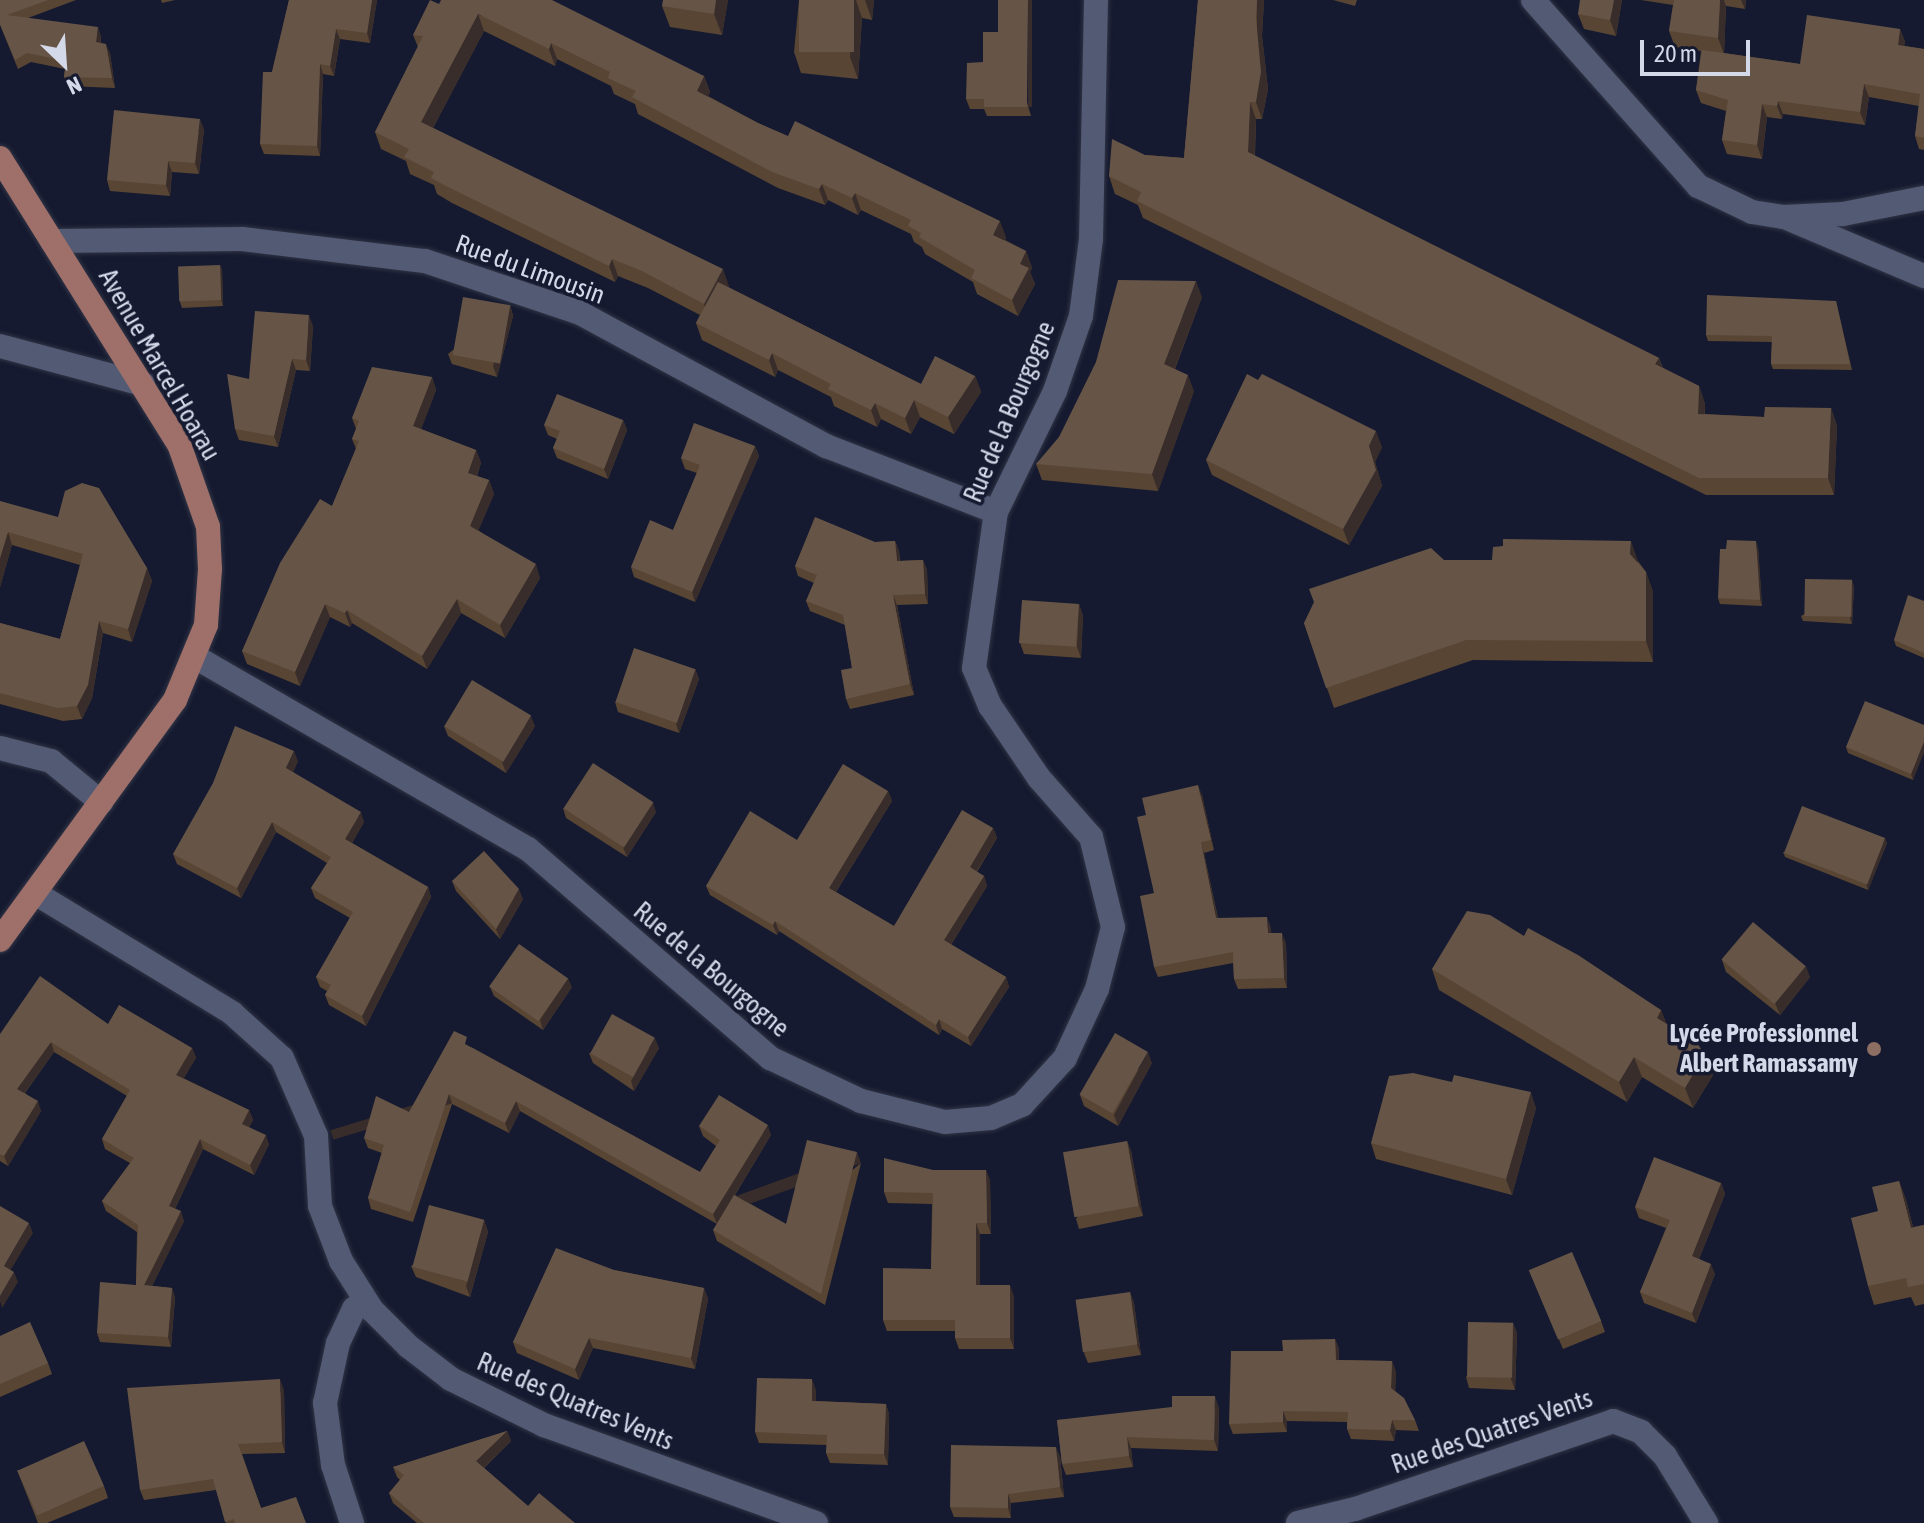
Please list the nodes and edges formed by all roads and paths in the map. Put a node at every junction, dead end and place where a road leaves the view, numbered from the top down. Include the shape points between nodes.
1 (1096, 0) edge
2 (1533, 0) edge
3 (0, 158) edge
4 (1924, 198) edge
5 (1783, 217) junction
6 (52, 241) junction
7 (1924, 276) edge
8 (0, 346) edge
9 (143, 384) junction
10 (996, 512) junction
11 (197, 658) junction
12 (0, 748) edge
13 (101, 802) junction
14 (35, 893) junction
15 (0, 940) edge
16 (366, 1301) junction
17 (352, 1523) edge
18 (816, 1523) edge
19 (1298, 1523) edge
20 (1706, 1523) edge

1 - 10 street, Rue de la Bourgogne via 1091,239 1081,316 1055,391
2 - 5 street via 1698,186 1752,212
3 - 6 main road, Avenue Marcel Hoarau
4 - 5 street via 1843,214
5 - 7 street
6 - 9 main road, Avenue Marcel Hoarau
6 - 10 street, Rue du Limousin via 242,239 425,261 580,313 826,446
8 - 9 street
9 - 11 main road, Avenue Marcel Hoarau via 179,444 208,527 206,625
10 - 11 street, Rue de la Bourgogne via 974,668 990,706 1039,778 1091,837 1113,927 1097,989 1065,1058 1022,1105 991,1118 945,1122 861,1101 770,1058 528,849
11 - 13 main road, Avenue Marcel Hoarau via 157,728
12 - 13 street via 51,761
13 - 14 main road, Avenue Marcel Hoarau
14 - 15 main road, Avenue Marcel Hoarau
14 - 16 street, Rue des Quatres Vents via 232,1013 282,1058 316,1136 320,1206 341,1261
16 - 17 street via 354,1309 338,1343 325,1403 333,1465
16 - 18 street, Rue des Quatres Vents via 408,1346 451,1379 725,1494
19 - 20 street, Rue des Quatres Vents via 1355,1509 1613,1421 1641,1432 1665,1456

